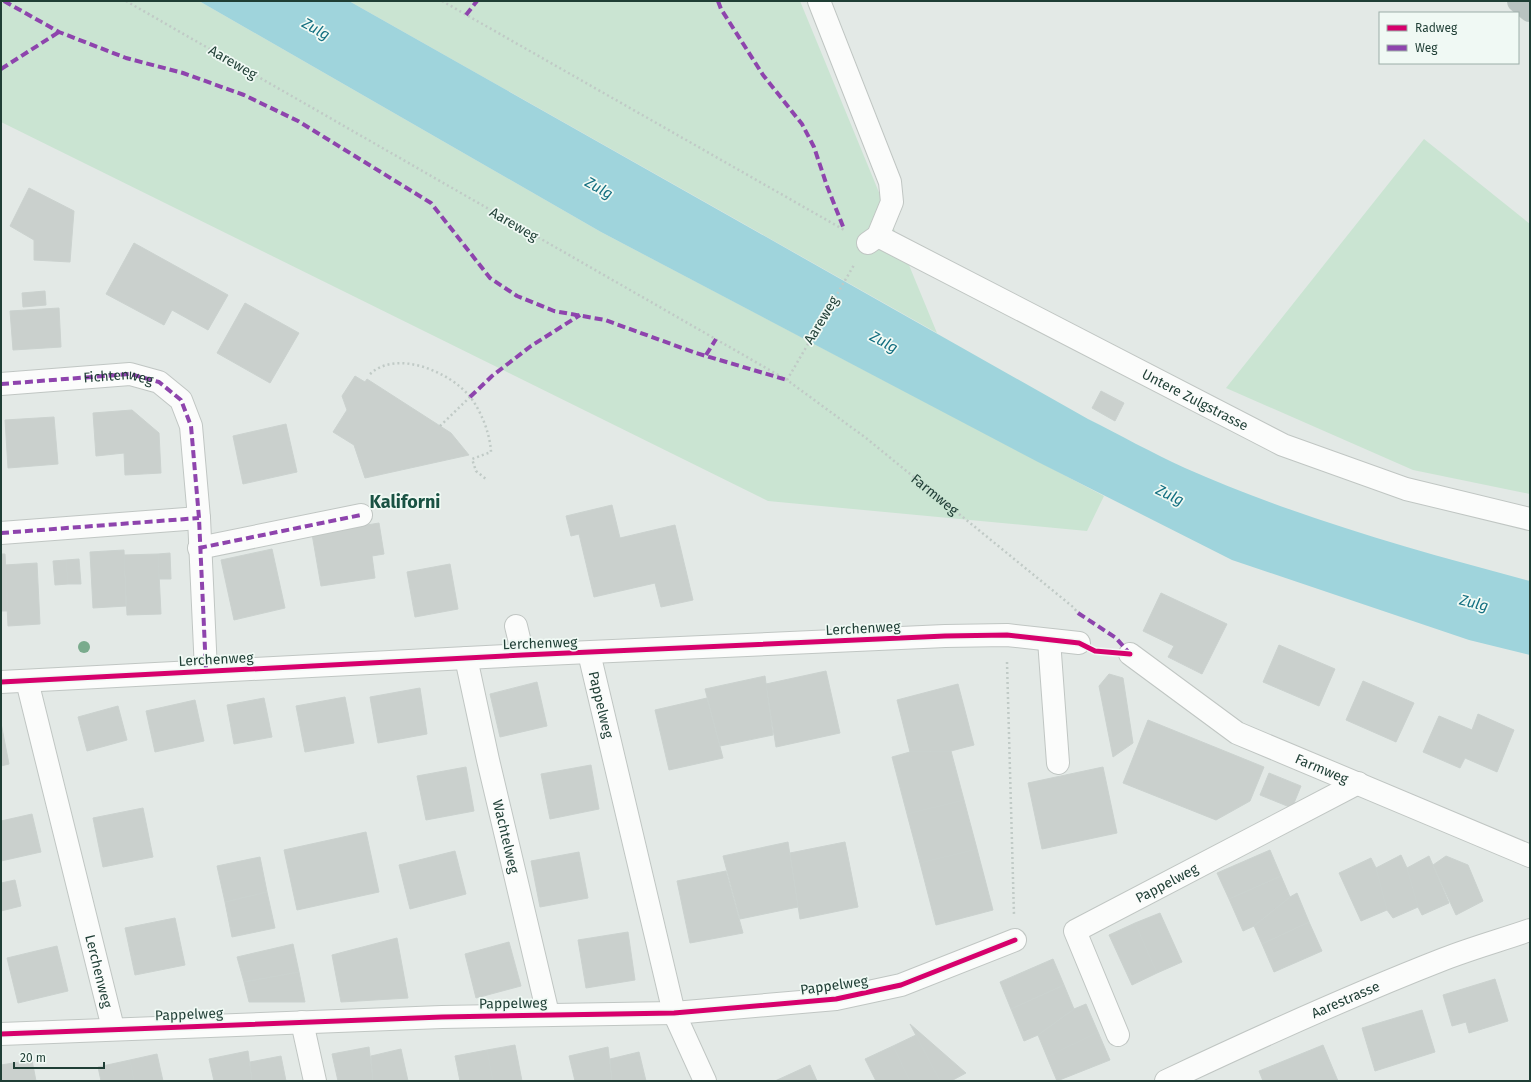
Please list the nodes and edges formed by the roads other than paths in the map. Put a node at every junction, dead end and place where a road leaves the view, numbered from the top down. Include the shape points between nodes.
1 (819, 1) edge
2 (1519, 1) edge
3 (1530, 10) edge
4 (1, 384) edge
5 (361, 515) dead end
6 (199, 518) junction
7 (1530, 519) edge
8 (1, 533) edge
9 (199, 548) junction
10 (516, 626) dead end
11 (1049, 640) junction
12 (1079, 644) dead end
13 (589, 653) junction
14 (1130, 654) dead end
15 (523, 655) junction
16 (466, 658) junction
17 (206, 671) junction
18 (27, 681) junction
19 (1, 682) edge
20 (1058, 763) dead end
21 (1358, 783) junction
22 (1530, 856) edge
23 (1530, 930) edge
24 (1014, 940) road end
25 (674, 1013) junction
26 (548, 1014) junction
27 (302, 1022) junction
28 (112, 1028) junction
29 (1, 1034) edge
30 (1118, 1036) dead end
31 (315, 1081) edge
32 (705, 1081) edge
33 (1166, 1081) edge

1 - 7 street, Untere Zulgstrasse via 890,182 892,202 873,239 1283,444 1406,489
2 - 3 highway
4 - 6 street, Fichtenweg via 130,374 159,382 181,400 191,426
5 - 9 street
6 - 8 street
6 - 9 street, Fichtenweg
9 - 17 street, Fichtenweg
10 - 15 street
11 - 12 street, Lerchenweg
11 - 13 street, Lerchenweg via 1007,635 945,636
11 - 20 street
13 - 15 street, Lerchenweg
13 - 25 street, Pappelweg
14 - 21 street, Farmweg via 1237,733
15 - 16 street, Lerchenweg
16 - 17 street, Lerchenweg
16 - 26 street, Wachtelweg
17 - 18 street, Lerchenweg
18 - 19 street, Lerchenweg
18 - 28 street, Lerchenweg
21 - 22 street, Farmweg
21 - 30 street, Pappelweg via 1075,931
23 - 33 street, Aarestrasse via 1445,958 1369,989
24 - 25 street, Pappelweg via 902,985 871,993 836,999
25 - 26 street, Pappelweg
25 - 32 street, Pappelweg
26 - 27 street, Pappelweg
27 - 28 street, Pappelweg
27 - 31 street
28 - 29 street, Pappelweg via 63,1033

